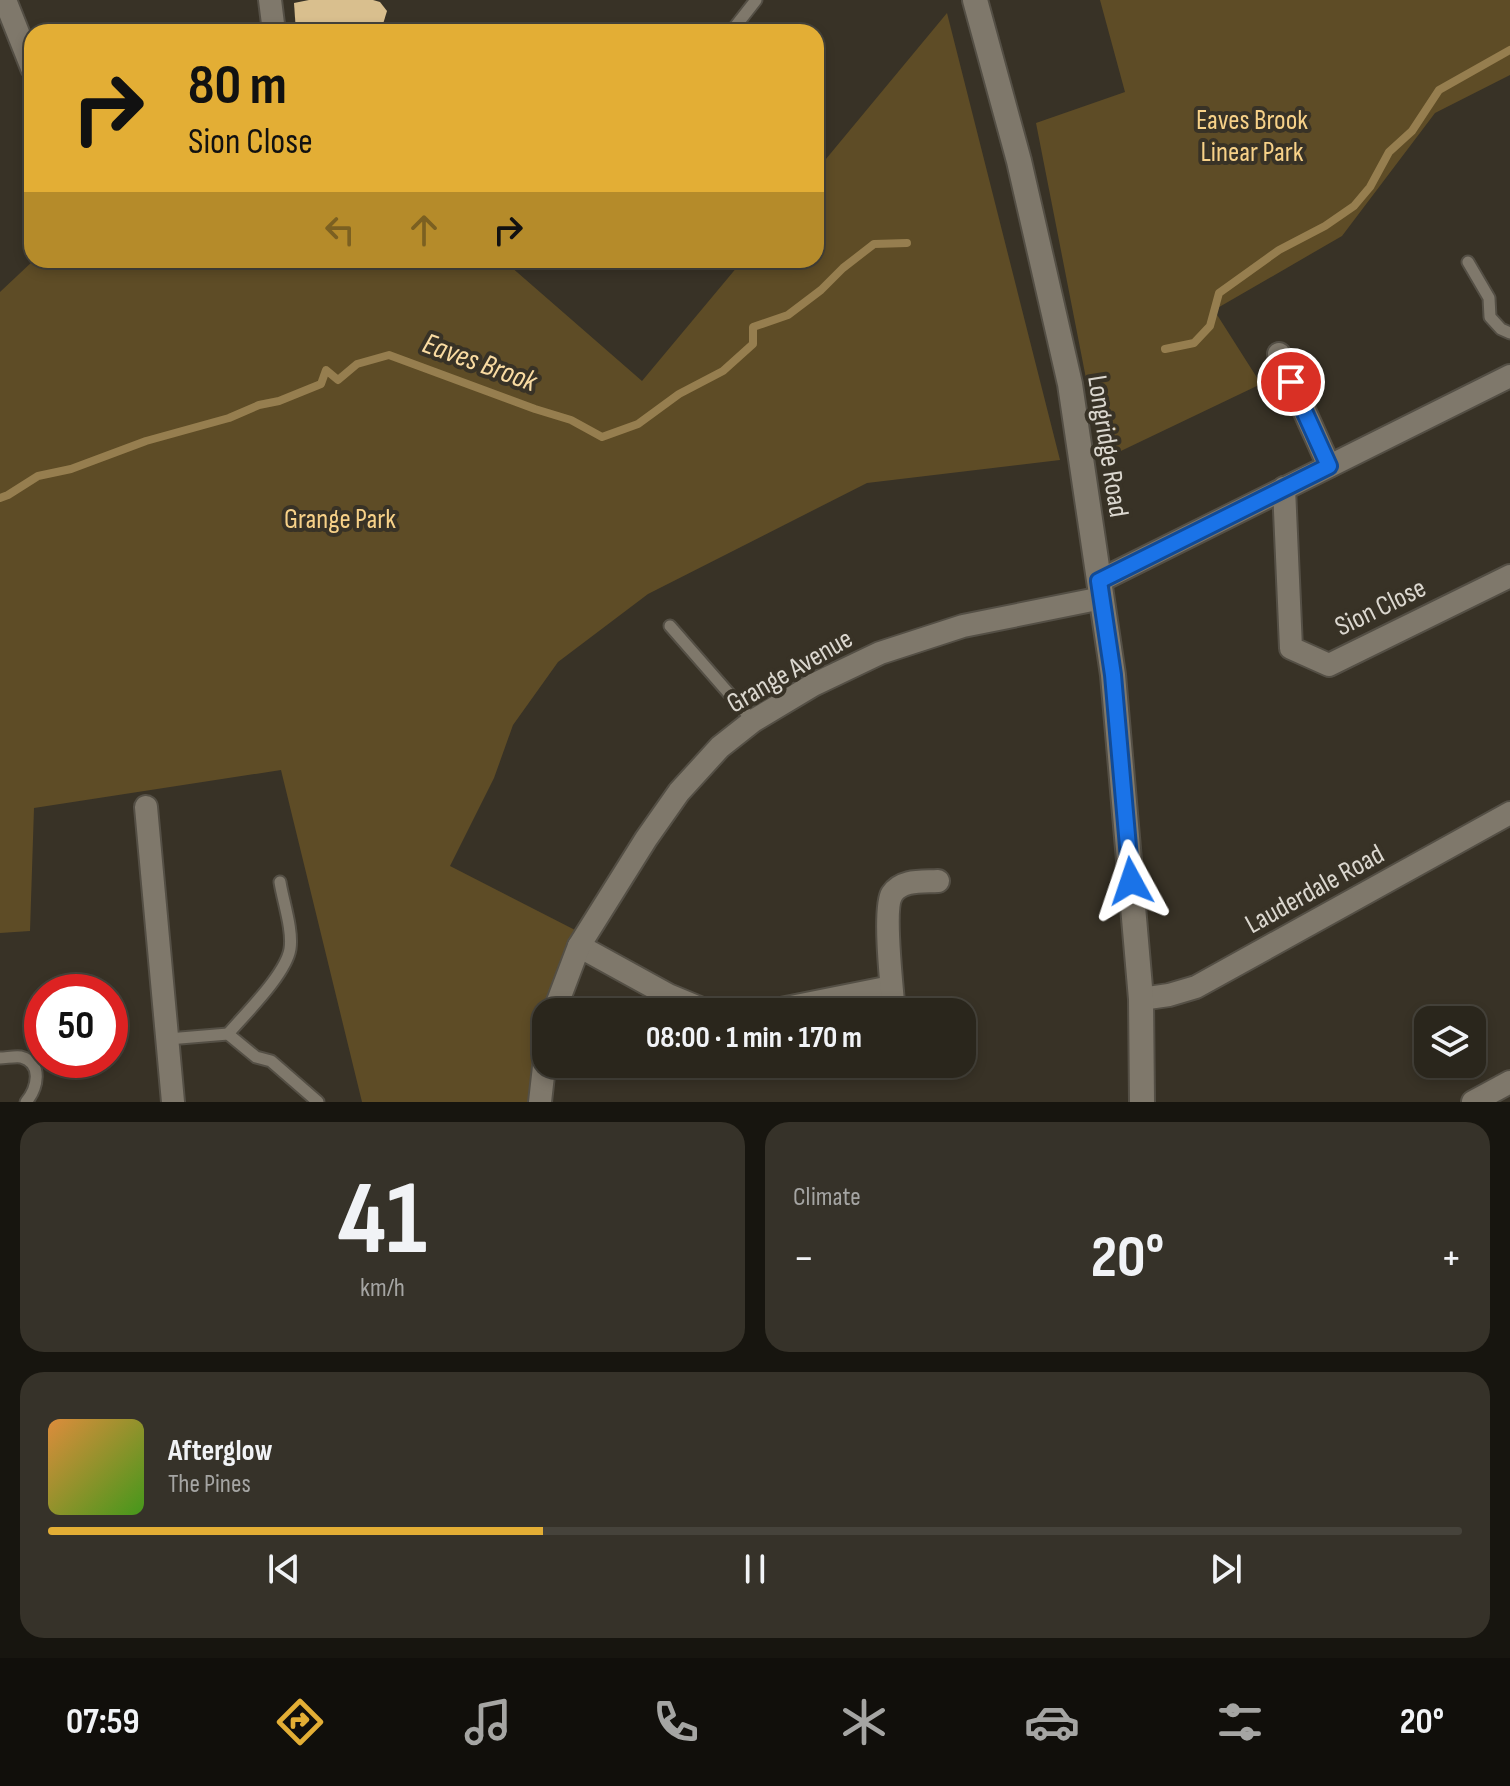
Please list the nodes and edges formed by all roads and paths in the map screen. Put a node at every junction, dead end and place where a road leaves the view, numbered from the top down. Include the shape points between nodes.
1 (5, 0) edge
2 (270, 0) edge
3 (756, 0) edge
4 (975, 0) edge
5 (273, 24) edge
6 (737, 24) edge
7 (24, 48) edge
8 (1468, 262) dead end
9 (1510, 333) edge
10 (1279, 354) dead end
11 (1510, 376) edge
12 (1329, 466) junction
13 (1284, 488) junction
14 (1510, 576) edge
15 (1101, 589) junction
16 (670, 626) dead end
17 (753, 721) junction
18 (146, 807) dead end
19 (1510, 813) edge
20 (938, 881) dead end
21 (280, 882) dead end
22 (579, 946) junction
23 (891, 987) junction
24 (559, 998) edge
25 (675, 998) edge
26 (836, 998) edge
27 (892, 998) edge
28 (1141, 999) junction
29 (228, 1034) junction
30 (168, 1039) junction
31 (0, 1058) edge
32 (543, 1078) edge
33 (1510, 1082) edge
34 (26, 1102) edge
35 (173, 1102) edge
36 (318, 1102) edge
37 (540, 1102) edge
38 (1142, 1102) edge
39 (1473, 1102) edge

1 - 7 street
2 - 5 street
3 - 6 lane
4 - 15 main road, Longridge Road via 1019,161 1070,384
8 - 9 lane via 1489,298 1490,317
10 - 12 street
11 - 12 street
12 - 13 street
13 - 14 street, Sion Close via 1291,648 1329,665
13 - 15 street
15 - 17 street, Grange Avenue via 880,653
15 - 28 main road, Longridge Road
16 - 17 lane
17 - 22 street, Grange Avenue via 720,747 679,792
18 - 30 street
19 - 28 street, Lauderdale Road via 1196,987
20 - 23 street via 910,882 891,895
21 - 29 lane via 290,951 276,977
22 - 24 street, Grange Avenue
22 - 25 street
23 - 26 street
23 - 27 street
28 - 38 main road, Longridge Road
29 - 30 lane
29 - 36 lane via 256,1057 271,1061
30 - 35 street
31 - 34 lane via 20,1057 36,1070 37,1082
32 - 37 street
33 - 39 street

